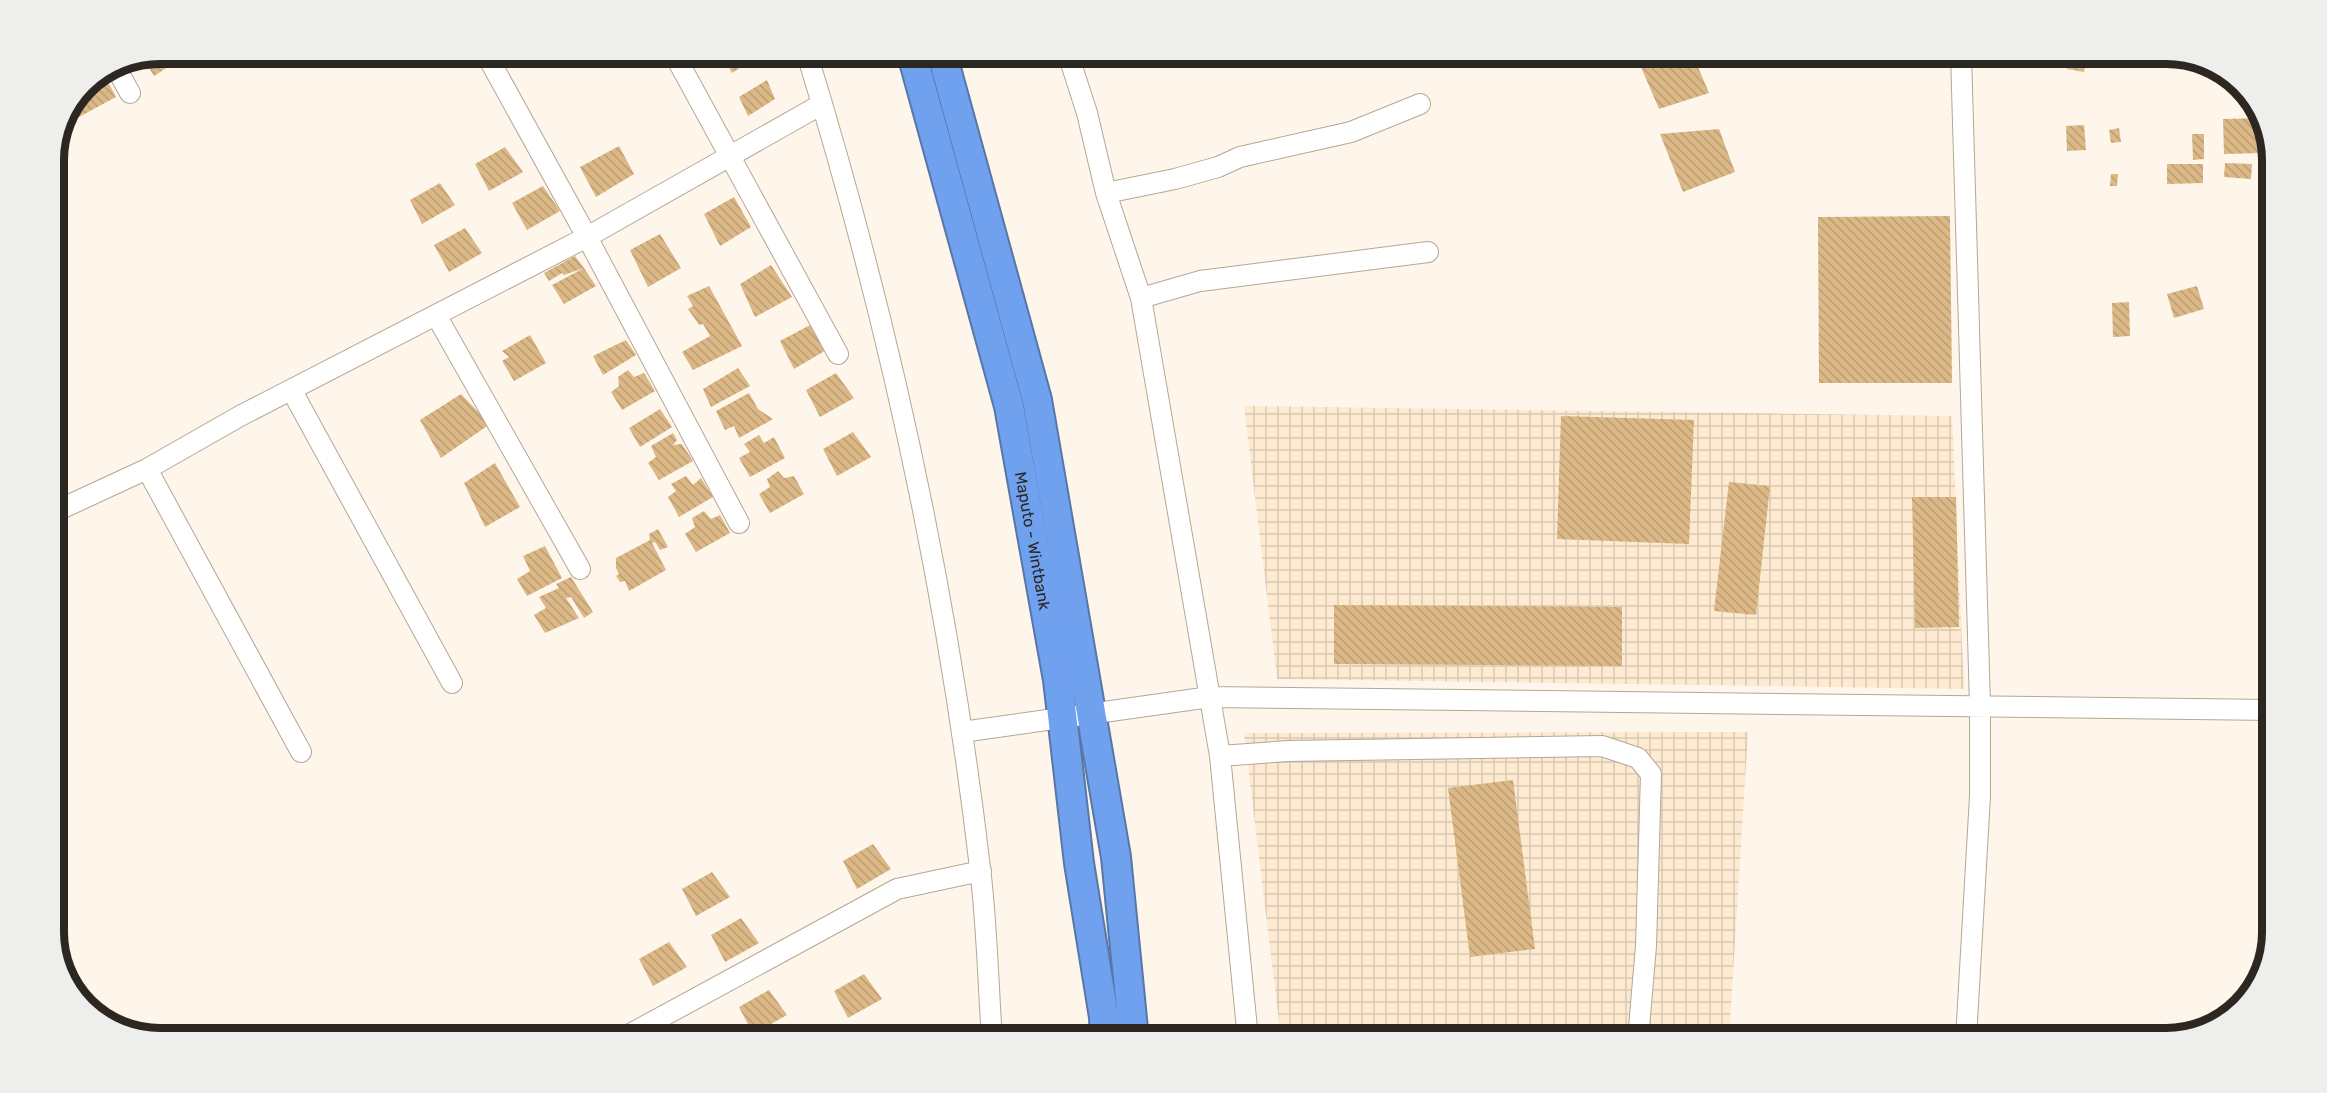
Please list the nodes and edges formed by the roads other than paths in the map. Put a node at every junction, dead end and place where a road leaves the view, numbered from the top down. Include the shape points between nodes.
1 (492, 64) edge
2 (679, 64) edge
3 (810, 64) edge
4 (915, 64) edge
5 (945, 64) edge
6 (1071, 64) edge
7 (1961, 64) edge
8 (120, 74) edge
9 (130, 93) dead end
10 (822, 104) junction
11 (1420, 104) dead end
12 (730, 156) junction
13 (1106, 193) junction
14 (587, 237) junction
15 (1428, 252) dead end
16 (1141, 298) junction
17 (436, 315) junction
18 (837, 354) dead end
19 (292, 391) junction
20 (147, 469) junction
21 (65, 507) edge
22 (739, 523) dead end
23 (580, 568) dead end
24 (452, 683) dead end
25 (1210, 698) junction
26 (1980, 705) junction
27 (2262, 710) edge
28 (1091, 713) junction
29 (1064, 718) junction
30 (962, 732) junction
31 (301, 752) dead end
32 (1220, 756) junction
33 (981, 871) junction
34 (641, 1028) edge
35 (991, 1028) edge
36 (1104, 1028) edge
37 (1133, 1028) edge
38 (1247, 1028) edge
39 (1639, 1028) edge
40 (1967, 1028) edge

1 - 14 street
2 - 12 street
3 - 10 street
4 - 29 highway, Maputo - Wintbank via 1010,406
5 - 28 highway, Maputo - Wintbank via 1037,400
6 - 13 street
7 - 26 street
8 - 9 street
10 - 12 street
10 - 30 street via 869,275 922,505
11 - 13 street via 1351,132 1240,157 1175,179
12 - 14 street
12 - 18 street
13 - 16 street
14 - 17 street
14 - 22 street
15 - 16 street via 1200,281
16 - 25 street
17 - 19 street
17 - 23 street
19 - 20 street
19 - 24 street
20 - 21 street
20 - 31 street
25 - 26 street
25 - 28 street
25 - 32 street
26 - 27 street
26 - 40 street via 1980,796
28 - 29 street
28 - 37 highway, Maputo - Wintbank via 1116,856
29 - 30 street
29 - 36 highway, Maputo - Wintbank via 1079,863
30 - 33 street
32 - 38 street
32 - 39 street via 1288,751 1602,746 1638,758 1651,774 1646,946
33 - 34 street via 897,889
33 - 35 street

